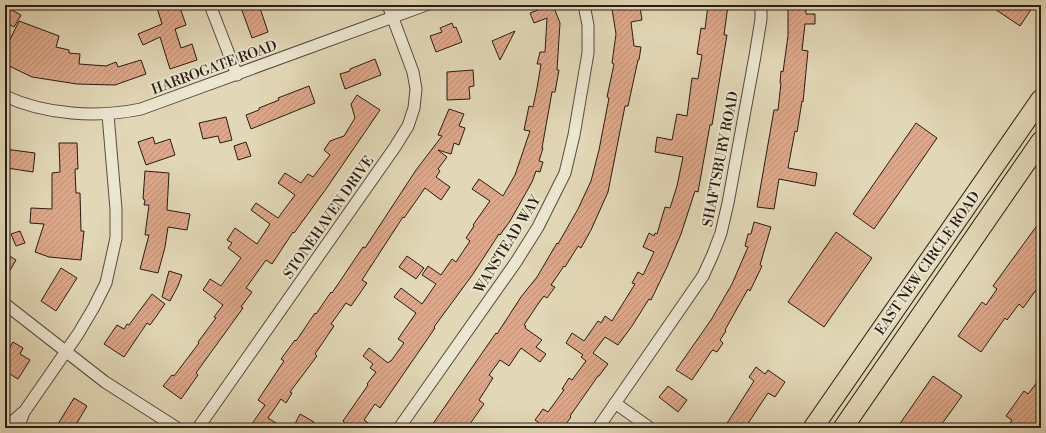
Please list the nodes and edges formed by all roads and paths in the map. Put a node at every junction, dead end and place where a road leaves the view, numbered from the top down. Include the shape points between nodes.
1 (210, 5) edge
2 (388, 5) edge
3 (426, 5) edge
4 (584, 5) edge
5 (761, 5) edge
6 (393, 18) junction
7 (237, 75) junction
8 (5, 96) edge
9 (1041, 99) edge
10 (108, 115) junction
11 (1041, 141) edge
12 (5, 304) edge
13 (66, 350) junction
14 (615, 403) junction
15 (24, 412) junction
16 (5, 428) edge
17 (18, 428) edge
18 (177, 428) edge
19 (198, 428) edge
20 (399, 428) edge
21 (598, 428) edge
22 (650, 428) edge
23 (813, 428) edge
24 (843, 428) edge

1 - 7 street
2 - 6 street, STONEHAVEN DRIVE
3 - 6 street, HARROGATE ROAD
4 - 20 street, WANSTEAD WAY via 588,25 588,54 574,136 564,173 552,202 516,262
5 - 14 street, SHAFTSBURY ROAD via 755,56 721,233 703,276
6 - 7 street, HARROGATE ROAD
6 - 19 street, STONEHAVEN DRIVE via 413,72 416,89 414,108 408,126
7 - 10 street, HARROGATE ROAD via 141,109
8 - 10 street, HARROGATE ROAD via 52,111
9 - 23 highway, EAST NEW CIRCLE ROAD
10 - 13 street via 116,238 106,283 78,334
11 - 24 highway, EAST NEW CIRCLE ROAD
12 - 13 street
13 - 15 street
13 - 18 street via 106,382
14 - 21 street, SHAFTSBURY ROAD
14 - 22 street
15 - 16 street
15 - 17 street

